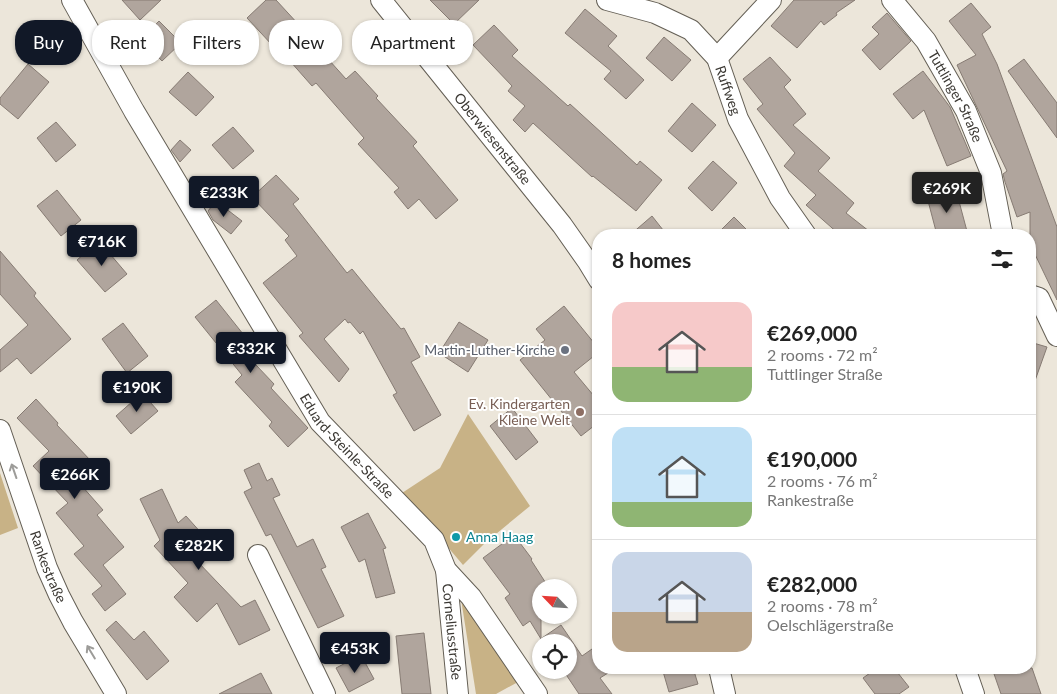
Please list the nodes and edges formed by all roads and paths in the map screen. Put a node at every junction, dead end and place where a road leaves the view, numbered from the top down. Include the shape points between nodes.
1 (72, 0) edge
2 (380, 0) edge
3 (607, 0) edge
4 (771, 0) edge
5 (892, 0) edge
6 (717, 58) junction
7 (802, 229) edge
8 (1002, 229) edge
9 (592, 269) edge
10 (1036, 297) edge
11 (1057, 336) edge
12 (0, 430) edge
13 (258, 555) dead end
14 (446, 570) junction
15 (720, 674) edge
16 (967, 674) edge
17 (116, 694) edge
18 (325, 694) edge
19 (458, 694) edge
20 (537, 694) edge
21 (725, 694) edge
22 (974, 694) edge

1 - 14 street, Eduard-Steinle-Straße via 134,111 320,422 434,540
2 - 9 street, Oberwiesenstraße via 562,225
3 - 6 street, Ruffweg via 655,13 691,30
4 - 6 street
5 - 8 street, Tuttlinger Straße via 926,40 966,111 991,173
6 - 7 street, Ruffweg via 738,119 780,198
10 - 11 street
17 -> 12 street, Rankestraße via 73,622 47,568
13 - 18 street
14 - 19 street, Corneliusstraße
14 - 20 street, Eduard-Steinle-Straße via 471,597
15 - 21 street
16 - 22 street

